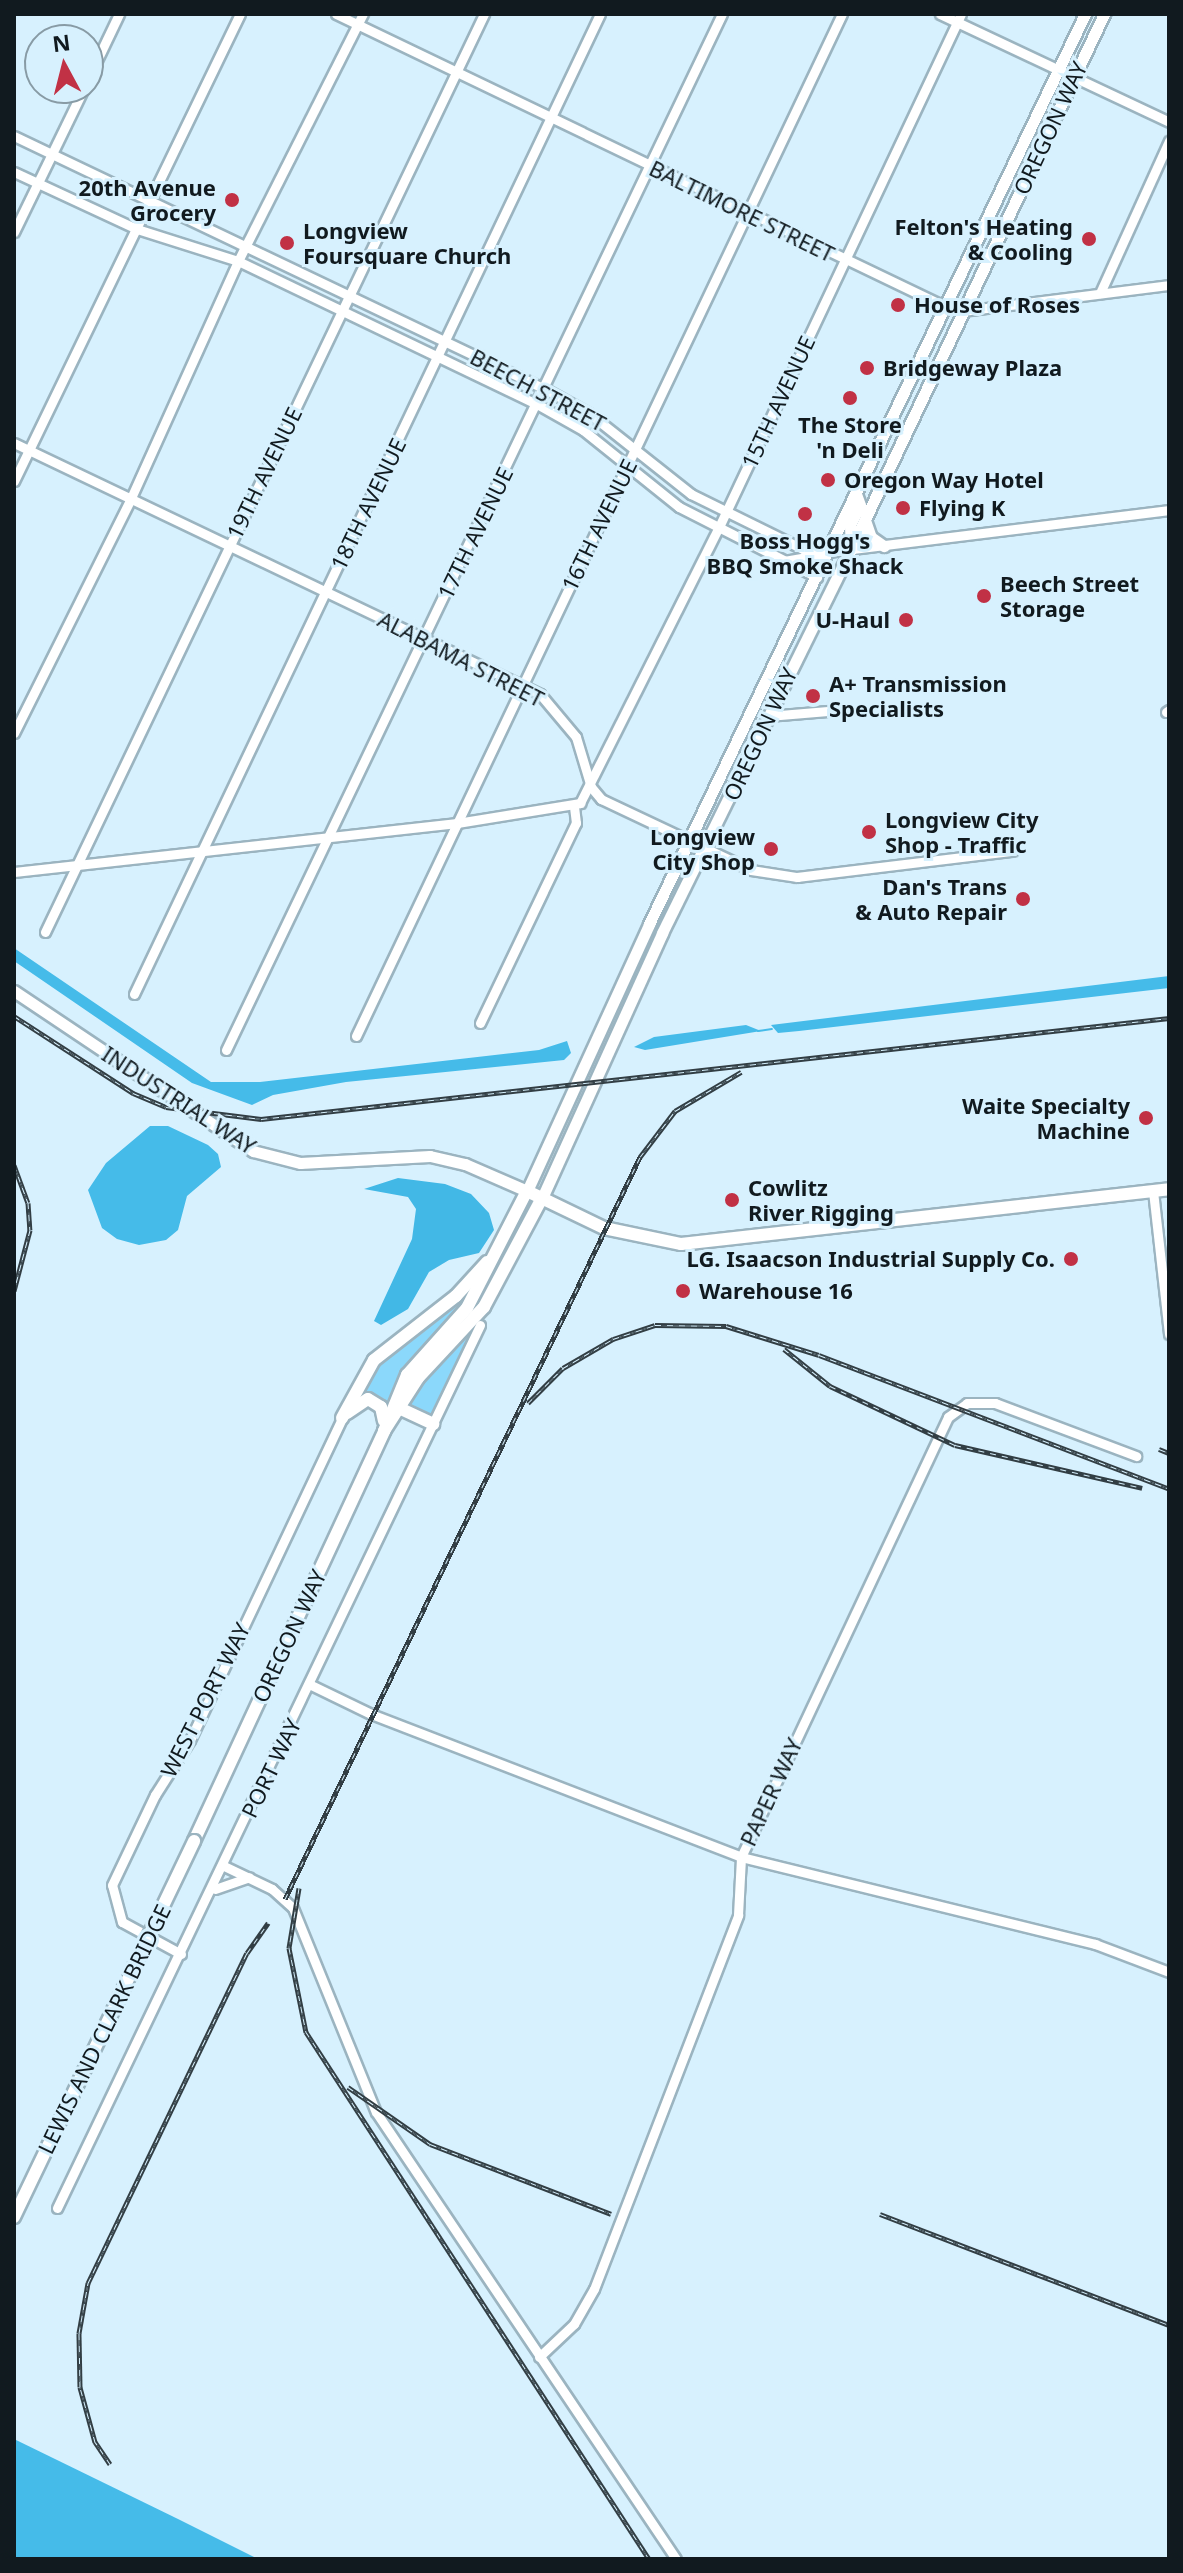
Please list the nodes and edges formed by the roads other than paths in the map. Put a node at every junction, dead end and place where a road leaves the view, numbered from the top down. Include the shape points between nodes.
1 (119, 14) edge
2 (240, 14) edge
3 (336, 14) edge
4 (363, 14) edge
5 (484, 14) edge
6 (600, 14) edge
7 (722, 14) edge
8 (842, 14) edge
9 (940, 14) edge
10 (1085, 14) edge
11 (1104, 14) edge
12 (959, 18) edge
13 (358, 24) junction
14 (104, 45) edge
15 (1058, 70) junction
16 (455, 73) junction
17 (1075, 77) junction
18 (76, 104) edge
19 (551, 118) junction
20 (1169, 122) edge
21 (14, 136) edge
22 (1169, 141) edge
23 (52, 154) junction
24 (650, 166) junction
25 (14, 172) edge
26 (37, 183) junction
27 (150, 201) junction
28 (750, 211) junction
29 (137, 229) junction
30 (14, 232) edge
31 (246, 246) junction
32 (238, 261) junction
33 (844, 261) junction
34 (1169, 285) edge
35 (1100, 293) junction
36 (351, 296) junction
37 (946, 307) junction
38 (963, 311) junction
39 (343, 313) junction
40 (447, 342) junction
41 (439, 358) junction
42 (545, 389) junction
43 (537, 404) junction
44 (14, 443) edge
45 (637, 449) junction
46 (28, 450) junction
47 (628, 466) junction
48 (14, 481) edge
49 (856, 494) junction
50 (131, 498) junction
51 (1169, 510) edge
52 (726, 512) junction
53 (865, 520) junction
54 (718, 529) junction
55 (228, 545) junction
56 (884, 546) junction
57 (851, 549) junction
58 (828, 552) junction
59 (781, 561) junction
60 (817, 577) junction
61 (326, 592) junction
62 (424, 640) junction
63 (520, 686) junction
64 (840, 710) dead end
65 (768, 716) junction
66 (14, 733) edge
67 (591, 787) junction
68 (574, 806) junction
69 (457, 823) junction
70 (331, 837) junction
71 (689, 841) junction
72 (704, 849) junction
73 (1012, 851) dead end
74 (202, 852) junction
75 (79, 866) junction
76 (14, 872) edge
77 (45, 932) dead end
78 (14, 991) edge
79 (134, 994) dead end
80 (480, 1023) dead end
81 (356, 1036) dead end
82 (226, 1050) dead end
83 (1169, 1189) edge
84 (527, 1191) junction
85 (1153, 1191) junction
86 (542, 1198) junction
87 (497, 1251) junction
88 (480, 1325) dead end
89 (1169, 1334) edge
90 (399, 1408) junction
91 (342, 1418) junction
92 (433, 1424) junction
93 (384, 1426) junction
94 (1136, 1456) dead end
95 (311, 1685) junction
96 (194, 1841) joint
97 (741, 1857) junction
98 (224, 1866) junction
99 (249, 1877) junction
100 (212, 1891) junction
101 (181, 1954) junction
102 (1169, 1972) edge
103 (57, 2208) dead end
104 (14, 2217) edge
105 (539, 2357) junction
106 (676, 2559) edge

1 - 14 street
2 - 27 street
3 - 13 street, BALTIMORE STREET
4 - 13 street
5 - 16 street, 19TH AVENUE
6 - 19 street, 18TH AVENUE
7 - 24 street, 17TH AVENUE
8 - 28 street, 16TH AVENUE
9 - 12 street
10 - 15 main road, OREGON WAY
11 - 17 main road, OREGON WAY
12 - 15 street
12 - 33 street, 15TH AVENUE
13 - 16 street, BALTIMORE STREET
13 - 31 street
15 - 17 street
15 - 37 main road, OREGON WAY
16 - 19 street, BALTIMORE STREET
16 - 36 street, 19TH AVENUE
17 - 20 street
17 - 38 main road, OREGON WAY
18 - 23 street
19 - 24 street, BALTIMORE STREET
19 - 40 street, 18TH AVENUE
21 - 23 street, BEECH STREET
22 - 35 street
23 - 26 street
23 - 27 street, BEECH STREET
24 - 28 street, BALTIMORE STREET
24 - 42 street, 17TH AVENUE
25 - 26 street, BEECH STREET
26 - 29 street, BEECH STREET
26 - 30 street
27 - 29 street
27 - 31 street, BEECH STREET
28 - 33 street, BALTIMORE STREET
28 - 45 street, 16TH AVENUE
29 - 32 street, BEECH STREET
29 - 46 street
31 - 32 street
31 - 36 street, BEECH STREET
32 - 39 street, BEECH STREET
32 - 50 street
33 - 37 street, BALTIMORE STREET
33 - 52 street, 15TH AVENUE
34 - 35 street, BALTIMORE STREET
35 - 38 street, BALTIMORE STREET
36 - 39 street, 19TH AVENUE
36 - 40 street, BEECH STREET
37 - 38 street, BALTIMORE STREET
37 - 49 main road, OREGON WAY
38 - 53 main road, OREGON WAY
39 - 41 street, BEECH STREET
39 - 55 street, 19TH AVENUE
40 - 41 street, 18TH AVENUE
40 - 42 street, BEECH STREET
41 - 43 street, BEECH STREET
41 - 61 street, 18TH AVENUE
42 - 43 street, 17TH AVENUE
42 - 45 street, BEECH STREET
43 - 47 street, BEECH STREET
43 - 62 street, 17TH AVENUE
44 - 46 street, ALABAMA STREET
45 - 47 street, 16TH AVENUE
45 - 52 street, BEECH STREET via 691,494
46 - 48 street
46 - 50 street, ALABAMA STREET
47 - 54 street, BEECH STREET via 679,507
47 - 63 street, 16TH AVENUE
49 - 57 main road via 860,505 850,525
49 - 58 main road, OREGON WAY
50 - 55 street, ALABAMA STREET
50 - 66 street
51 - 56 street, BEECH STREET
52 - 54 street, 15TH AVENUE
52 - 58 street, BEECH STREET via 803,549
53 - 56 main road via 871,537
53 - 57 main road, OREGON WAY
54 - 59 street, BEECH STREET
54 - 67 street, 15TH AVENUE
55 - 61 street, ALABAMA STREET
55 - 75 street, 19TH AVENUE
56 - 57 street, BEECH STREET
57 - 58 street, BEECH STREET
57 - 65 main road, OREGON WAY
58 - 59 street
58 - 60 main road, OREGON WAY
59 - 60 street, BEECH STREET
60 - 71 main road, OREGON WAY
61 - 62 street, ALABAMA STREET
61 - 74 street, 18TH AVENUE
62 - 63 street, ALABAMA STREET
62 - 70 street, 17TH AVENUE
63 - 67 street, ALABAMA STREET via 540,694 565,719
63 - 69 street, 16TH AVENUE
64 - 65 street
65 - 72 main road, OREGON WAY
67 - 68 street, 15TH AVENUE
67 - 71 street via 613,807
68 - 69 street
68 - 80 street via 576,823
69 - 70 street
69 - 81 street, 16TH AVENUE
70 - 74 street
70 - 82 street, 17TH AVENUE
71 - 72 street
71 - 84 main road, OREGON WAY
72 - 73 street via 751,870 797,877
72 - 86 main road, OREGON WAY
74 - 75 street
74 - 79 street, 18TH AVENUE
75 - 76 street
75 - 77 street, 19TH AVENUE
78 - 84 main road, INDUSTRIAL WAY via 258,1153 277,1160 328,1163 430,1156
83 - 85 highway, INDUSTRIAL WAY
84 - 86 highway, INDUSTRIAL WAY
84 - 87 highway, OREGON WAY
85 - 86 highway, INDUSTRIAL WAY via 681,1244 622,1234
85 - 89 street
86 - 90 highway, OREGON WAY via 484,1307 418,1378
87 - 91 highway via 456,1296 374,1360
87 - 93 highway, OREGON WAY via 467,1308 421,1355
88 - 92 street, PORT WAY
90 - 92 highway
90 - 93 highway, OREGON WAY
91 - 93 highway via 357,1402 368,1399 381,1407
91 - 101 street, WEST PORT WAY via 190,1740 155,1795 112,1885 122,1922
92 - 95 street, PORT WAY
93 - 96 highway, OREGON WAY
94 - 97 street, PAPER WAY via 995,1403 955,1408
95 - 97 street via 371,1714
95 - 98 street, PORT WAY
96 - 104 highway, LEWIS AND CLARK BRIDGE, bridge
97 - 102 street via 1095,1944
97 - 105 street, PAPER WAY via 738,1915 594,2289 574,2324
98 - 99 street
98 - 100 street, PORT WAY
99 - 100 street
99 - 105 street via 281,1896 303,1925 314,1967 376,2112
100 - 101 street, PORT WAY
101 - 103 street, PORT WAY
105 - 106 street

